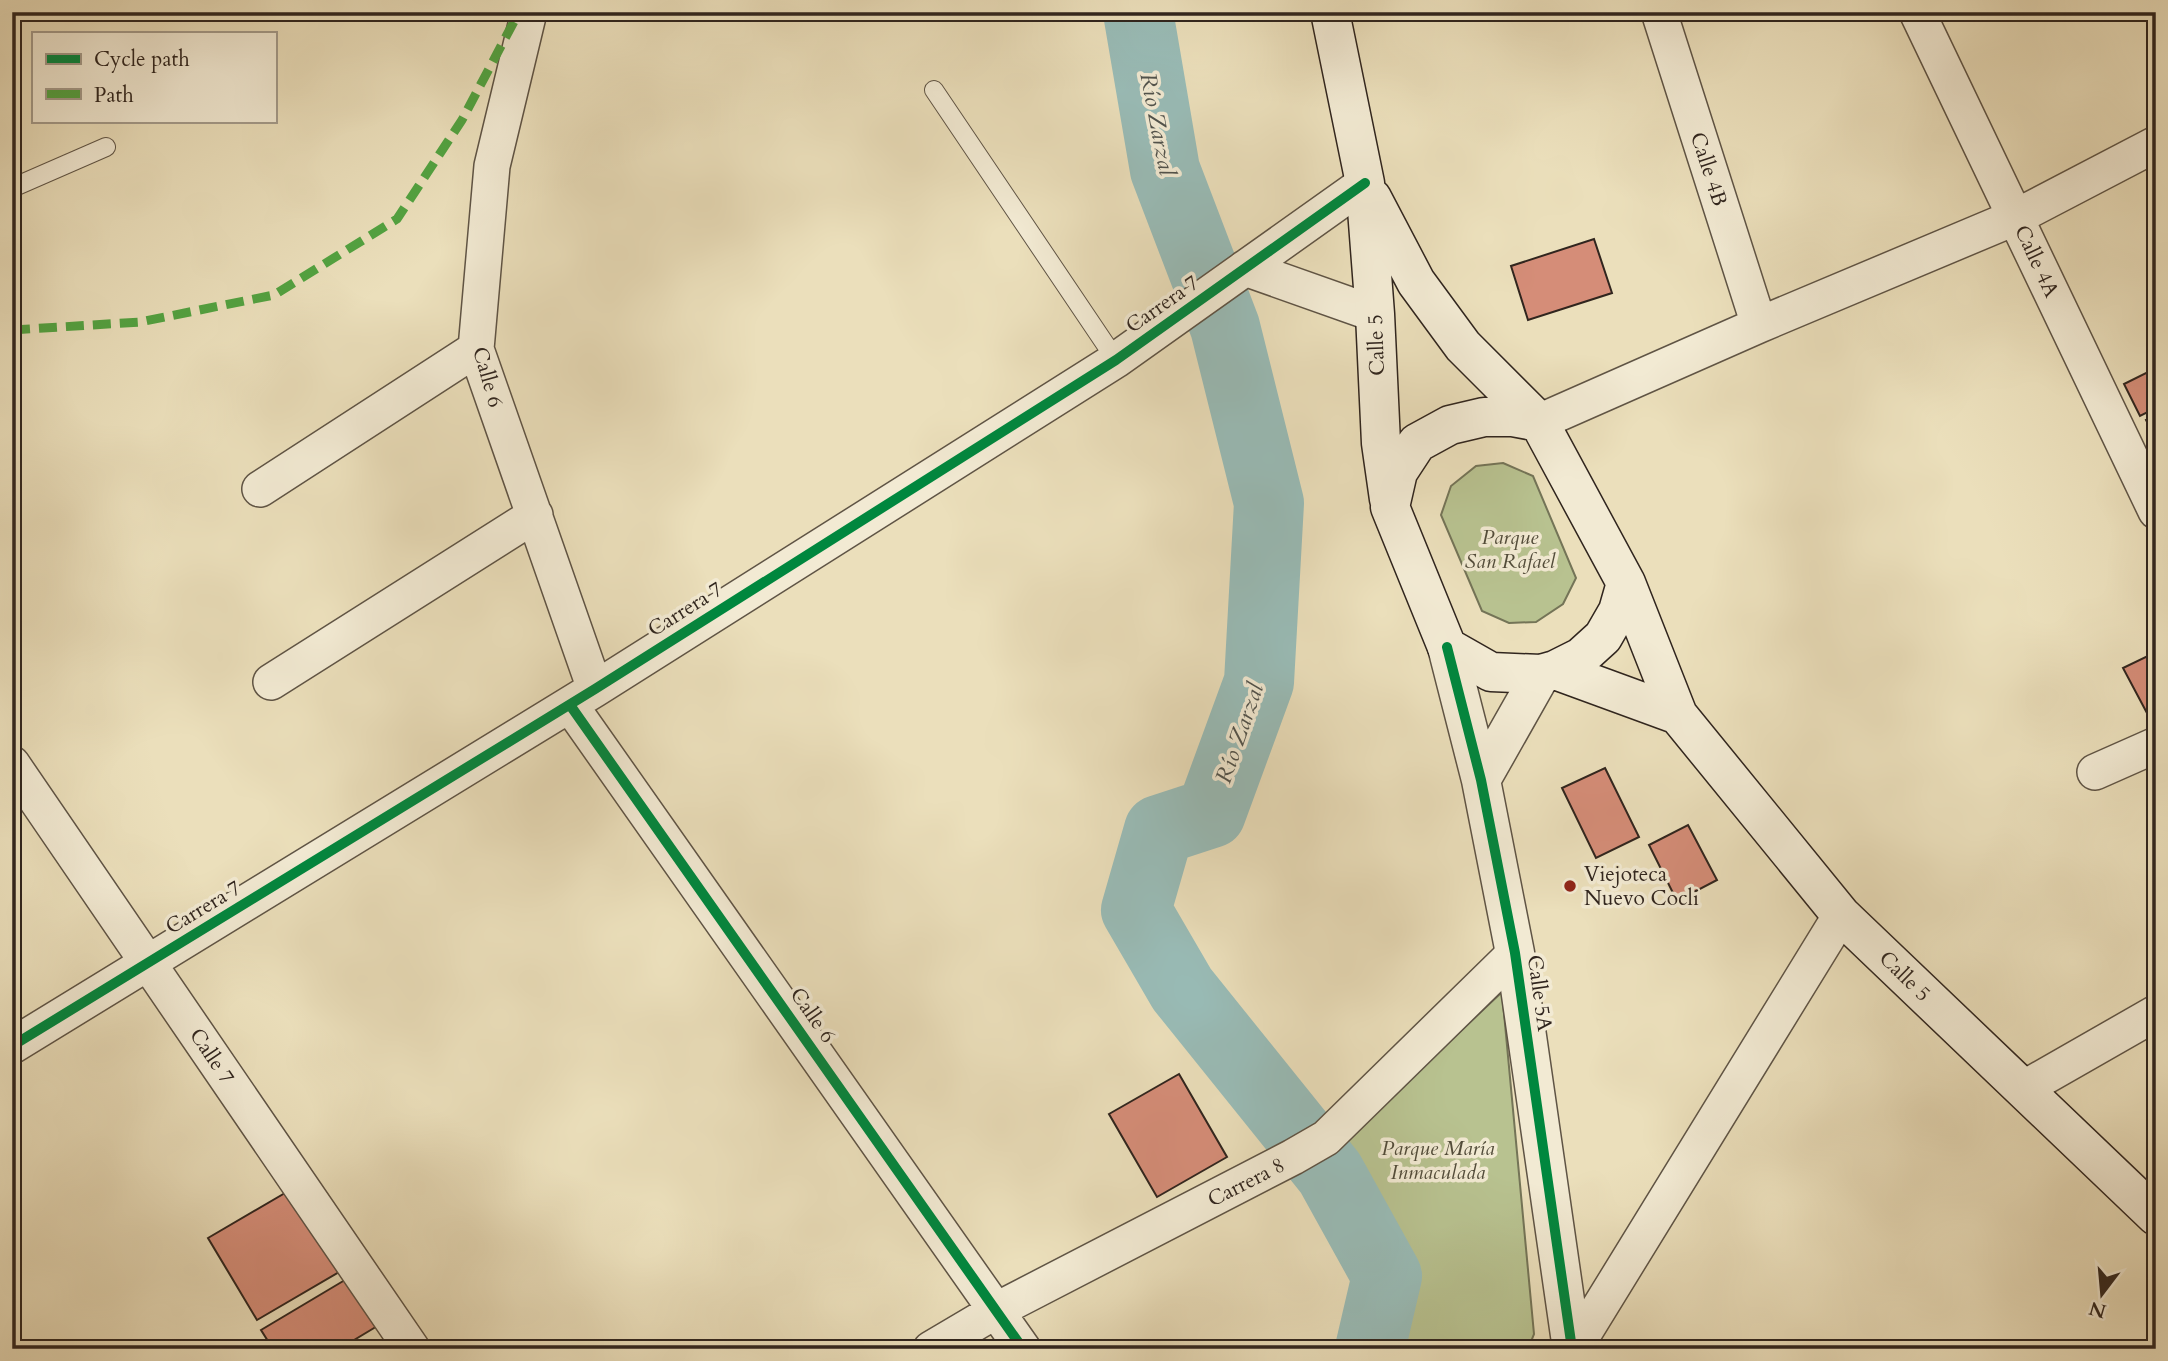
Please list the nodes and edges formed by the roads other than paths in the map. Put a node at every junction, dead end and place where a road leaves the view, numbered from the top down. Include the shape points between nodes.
1 (529, 12) edge
2 (1330, 12) edge
3 (1659, 12) edge
4 (1917, 12) edge
5 (934, 90) dead end
6 (2156, 144) edge
7 (106, 147) dead end
8 (1365, 183) junction
9 (12, 188) edge
10 (2016, 217) junction
11 (1239, 273) junction
12 (1375, 314) junction
13 (1759, 325) junction
14 (476, 349) junction
15 (1116, 360) junction
16 (1539, 422) junction
17 (260, 489) dead end
18 (1390, 507) junction
19 (2156, 511) edge
20 (535, 515) junction
21 (1626, 583) junction
22 (1447, 647) junction
23 (1548, 672) junction
24 (271, 682) dead end
25 (583, 697) junction
26 (1678, 715) junction
27 (2156, 745) edge
28 (12, 764) edge
29 (2095, 772) dead end
30 (1481, 780) junction
31 (1841, 915) junction
32 (1515, 953) junction
33 (148, 963) junction
34 (2156, 1013) edge
35 (12, 1046) edge
36 (2023, 1089) junction
37 (2156, 1216) edge
38 (997, 1310) junction
39 (412, 1349) edge
40 (931, 1349) edge
41 (1023, 1349) edge
42 (1573, 1349) edge

1 - 14 street, Calle 6 via 492,166
2 - 8 main road, Calle 5
3 - 13 street, Calle 4B
4 - 10 street, Calle 4A
5 - 15 lane
6 - 10 street
7 - 9 lane
8 - 11 street, Carrera 7
8 - 12 main road, Calle 5
8 - 16 main road, Calle 5 via 1416,282 1463,346
10 - 13 street
10 - 19 street, Calle 4A
11 - 12 street
11 - 15 street, Carrera 7
12 - 18 main road, Calle 5 via 1380,430
13 - 16 street
14 - 17 street
14 - 20 street, Calle 6
15 - 25 street, Carrera 7
16 - 18 main road via 1484,417 1450,425 1418,443 1398,472
16 - 21 main road
18 - 22 main road
20 - 24 street
20 - 25 street, Calle 6
21 - 23 main road via 1618,611 1603,637 1581,657
21 - 26 main road, Calle 5
22 - 23 main road via 1490,672
22 - 30 main road, Calle 5A
23 - 26 main road
23 - 30 main road
25 - 33 street, Carrera 7
25 - 38 street, Calle 6
26 - 31 main road, Calle 5
27 - 29 street
28 - 33 street, Calle 7
30 - 32 main road, Calle 5A
31 - 36 main road, Calle 5
31 - 42 street
32 - 38 street, Carrera 8 via 1326,1138
32 - 42 main road, Calle 5A
33 - 35 street, Carrera 7
33 - 39 street, Calle 7
34 - 36 street
36 - 37 main road, Calle 5
38 - 40 street, Carrera 8
38 - 41 street, Calle 6

